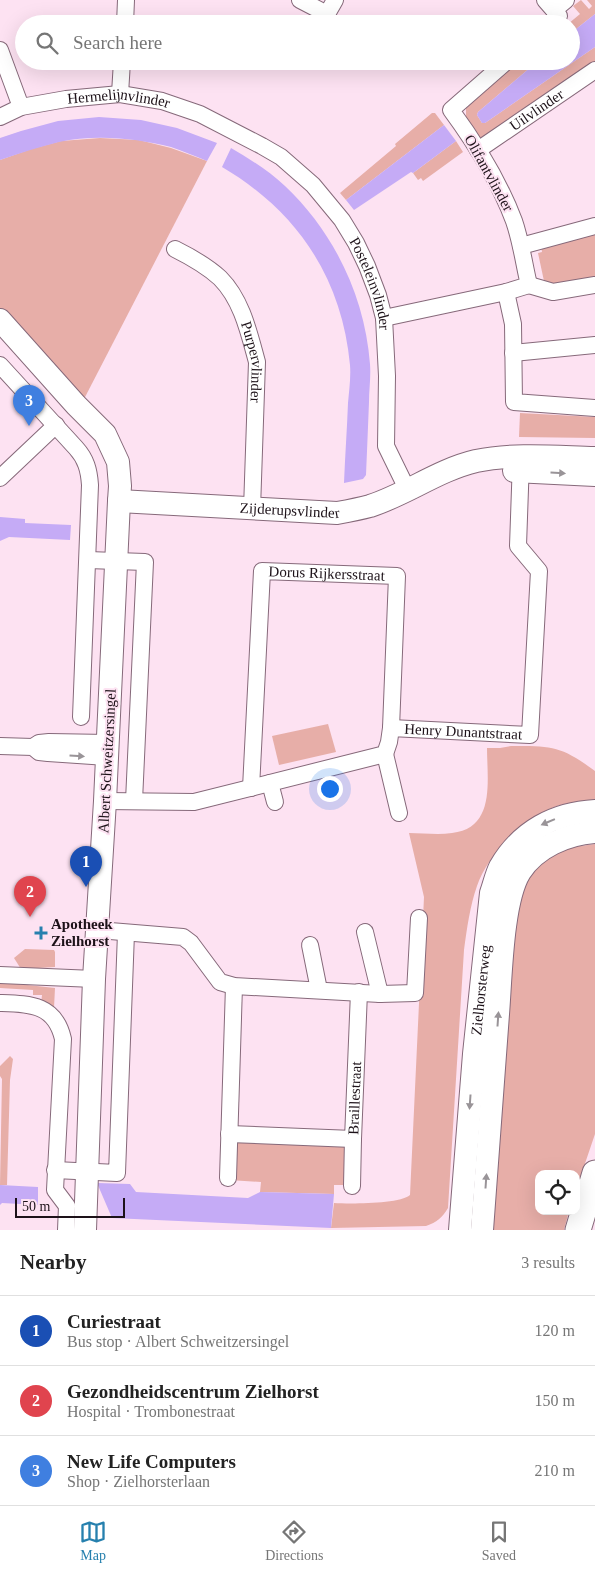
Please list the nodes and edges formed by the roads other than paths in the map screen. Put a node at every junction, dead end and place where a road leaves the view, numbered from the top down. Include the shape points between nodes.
1 (126, 0) edge
2 (301, 0) edge
3 (335, 0) edge
4 (125, 15) edge
5 (0, 50) edge
6 (121, 70) edge
7 (497, 70) edge
8 (595, 70) edge
9 (120, 94) junction
10 (21, 107) junction
11 (0, 118) edge
12 (234, 130) joint
13 (478, 150) junction
14 (595, 226) edge
15 (521, 246) junction
16 (175, 249) dead end
17 (529, 285) junction
18 (595, 285) edge
19 (506, 292) junction
20 (384, 318) junction
21 (0, 320) edge
22 (595, 345) edge
23 (514, 353) junction
24 (0, 366) edge
25 (595, 408) edge
26 (56, 425) junction
27 (595, 458) edge
28 (521, 463) junction
29 (1, 475) edge
30 (595, 475) edge
31 (407, 489) junction
32 (119, 502) junction
33 (252, 509) junction
34 (88, 560) junction
35 (116, 561) junction
36 (81, 716) dead end
37 (391, 728) junction
38 (0, 746) edge
39 (107, 750) junction
40 (385, 754) junction
41 (270, 783) junction
42 (251, 788) junction
43 (105, 801) junction
44 (134, 801) junction
45 (275, 802) dead end
46 (595, 811) edge
47 (399, 813) dead end
48 (595, 832) edge
49 (419, 918) dead end
50 (98, 930) junction
51 (365, 932) dead end
52 (126, 933) junction
53 (310, 945) dead end
54 (0, 974) edge
55 (94, 979) junction
56 (234, 986) junction
57 (319, 990) junction
58 (359, 992) junction
59 (380, 994) junction
60 (0, 1003) edge
61 (229, 1134) junction
62 (353, 1139) junction
63 (55, 1170) junction
64 (86, 1171) junction
65 (595, 1173) edge
66 (228, 1178) dead end
67 (352, 1186) dead end
68 (66, 1230) edge
69 (85, 1230) edge
70 (90, 1230) edge
71 (460, 1230) edge
72 (482, 1230) edge
73 (578, 1230) edge

1 - 4 street
2 - 3 street via 327,14
5 - 10 street
6 - 9 street
7 - 13 street, Olifantvlinder via 451,110
8 - 13 street, Uilvlinder
9 - 10 street, Hermelijnvlinder
9 - 12 street, Hermelijnvlinder via 182,107
10 - 11 street, Hermelijnvlinder
12 - 20 street, Posteleinvlinder via 281,157 313,185 342,220 367,266
13 - 15 street, Olifantvlinder via 504,197
14 - 15 street
15 - 17 street, Olifantvlinder
16 - 33 street, Purpervlinder via 200,263 230,290 252,342 257,362
17 - 18 street via 553,292
17 - 19 street
19 - 20 street
19 - 23 street via 513,324
20 - 31 street, Posteleinvlinder via 386,446
21 - 32 street, Albert Schweitzersingel via 105,434 118,462
22 - 23 street
23 - 25 street via 514,402
24 - 26 street, Albert Schweitzersingel
26 - 29 street
26 - 34 street, Albert Schweitzersingel via 83,456 89,472
27 - 28 street, Zijderupsvlinder
28 -> 30 street, Zijderupsvlinder
28 - 31 street, Zijderupsvlinder via 453,469
28 - 37 street, Henry Dunantstraat via 518,546 539,571 530,735
31 - 33 street, Zijderupsvlinder via 372,505 337,513
32 - 33 street, Zijderupsvlinder
32 - 35 street, Albert Schweitzersingel
34 - 35 street, Albert Schweitzersingel
34 - 36 street, Albert Schweitzersingel
35 - 39 street, Albert Schweitzersingel
35 - 44 street, Albert Schweitzersingel via 145,562
37 - 40 street, Henry Dunantstraat
37 - 42 street, Dorus Rijkersstraat via 397,576 262,571
38 - 39 street via 33,747 48,753
39 - 43 street, Albert Schweitzersingel
40 - 41 street
40 - 47 street
41 - 42 street
41 - 45 street
42 - 44 street via 194,802
43 - 44 street
43 - 50 street, Albert Schweitzersingel
46 -> 71 street, Zielhorsterweg via 576,812 539,826 512,850 499,868 491,893
72 -> 48 street, Zielhorsterweg via 502,963 514,882 533,857 548,846 568,837
49 - 59 street via 415,993
50 - 52 street
50 - 55 street, Albert Schweitzersingel
51 - 59 street
52 - 56 street via 183,937 220,982
52 - 64 street via 117,1173
53 - 57 street
54 - 55 street
55 - 64 street, Albert Schweitzersingel
56 - 57 street
56 - 61 street
57 - 58 street
58 - 59 street
58 - 62 street, Braillestraat
60 - 63 street via 35,1006 52,1017 61,1030
61 - 62 street, Braillestraat
61 - 66 street
62 - 67 street
63 - 64 street
63 - 68 street via 54,1190 67,1206
64 - 69 street, Albert Schweitzersingel
65 - 73 main road
69 - 70 street

